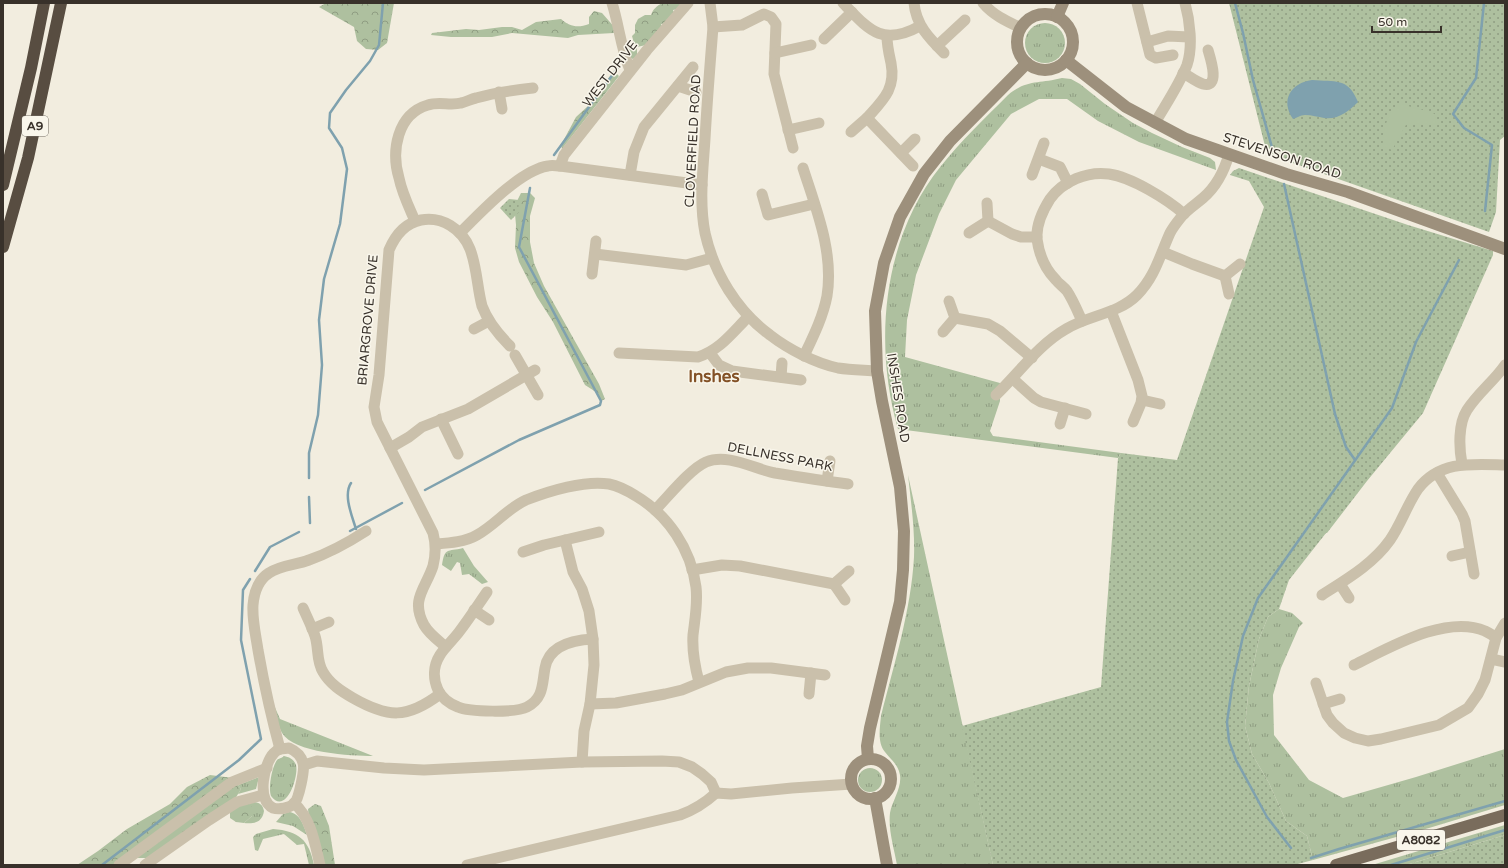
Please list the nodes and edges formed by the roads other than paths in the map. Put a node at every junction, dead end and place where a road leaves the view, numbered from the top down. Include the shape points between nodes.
1 (44, 3) edge
2 (61, 3) edge
3 (612, 3) edge
4 (688, 3) edge
5 (710, 3) edge
6 (843, 3) edge
7 (914, 3) edge
8 (983, 3) edge
9 (1063, 3) edge
10 (1137, 3) edge
11 (1185, 3) edge
12 (852, 12) junction
13 (1057, 17) junction
14 (964, 20) dead end
15 (920, 26) junction
16 (713, 27) junction
17 (1021, 28) junction
18 (887, 36) junction
19 (1189, 37) junction
20 (824, 39) dead end
21 (1147, 42) junction
22 (811, 45) dead end
23 (1208, 50) dead end
24 (775, 53) junction
25 (1173, 54) dead end
26 (1066, 60) junction
27 (1027, 63) junction
28 (693, 67) dead end
29 (630, 70) junction
30 (1183, 73) junction
31 (678, 86) junction
32 (533, 88) dead end
33 (499, 92) junction
34 (696, 92) dead end
35 (502, 109) dead end
36 (867, 118) junction
37 (819, 123) dead end
38 (1155, 123) junction
39 (788, 130) junction
40 (851, 132) dead end
41 (915, 139) dead end
42 (1044, 143) dead end
43 (793, 148) dead end
44 (901, 153) junction
45 (1229, 154) junction
46 (1039, 159) junction
47 (558, 166) junction
48 (913, 166) dead end
49 (803, 168) dead end
50 (630, 175) junction
51 (1032, 175) dead end
52 (1068, 183) junction
53 (3, 185) edge
54 (702, 185) junction
55 (762, 194) dead end
56 (987, 203) dead end
57 (814, 204) junction
58 (1184, 214) junction
59 (414, 221) junction
60 (988, 221) junction
61 (460, 233) junction
62 (969, 233) dead end
63 (1037, 237) junction
64 (596, 241) dead end
65 (3, 247) edge
66 (1505, 249) edge
67 (1163, 252) junction
68 (595, 254) junction
69 (712, 258) junction
70 (1240, 264) dead end
71 (592, 274) dead end
72 (1225, 276) junction
73 (1229, 294) dead end
74 (949, 301) dead end
75 (1111, 311) junction
76 (748, 317) junction
77 (955, 318) junction
78 (1082, 320) junction
79 (489, 321) junction
80 (474, 329) dead end
81 (943, 332) dead end
82 (619, 353) dead end
83 (710, 353) junction
84 (804, 356) junction
85 (1032, 358) junction
86 (782, 363) dead end
87 (1505, 365) edge
88 (877, 371) junction
89 (531, 372) junction
90 (781, 377) junction
91 (1014, 378) junction
92 (801, 380) dead end
93 (996, 395) dead end
94 (538, 396) dead end
95 (1142, 400) junction
96 (1160, 404) dead end
97 (1065, 408) junction
98 (1086, 414) dead end
99 (441, 419) junction
100 (1133, 422) dead end
101 (1060, 424) dead end
102 (390, 448) junction
103 (458, 454) dead end
104 (830, 461) dead end
105 (1462, 464) junction
106 (1505, 465) edge
107 (1437, 473) junction
108 (827, 481) junction
109 (848, 484) dead end
110 (655, 510) junction
111 (366, 530) dead end
112 (600, 532) dead end
113 (565, 540) junction
114 (436, 544) junction
115 (523, 552) dead end
116 (1470, 552) junction
117 (1452, 556) dead end
118 (692, 570) junction
119 (848, 571) dead end
120 (1474, 574) dead end
121 (834, 584) junction
122 (1340, 584) junction
123 (487, 592) dead end
124 (1322, 595) dead end
125 (1349, 598) dead end
126 (845, 600) dead end
127 (304, 608) dead end
128 (474, 610) junction
129 (489, 620) dead end
130 (329, 622) dead end
131 (1505, 623) edge
132 (312, 629) junction
133 (1496, 638) junction
134 (593, 639) junction
135 (446, 647) junction
136 (1491, 659) junction
137 (1505, 662) edge
138 (1354, 665) dead end
139 (810, 673) junction
140 (825, 675) dead end
141 (699, 682) junction
142 (1316, 683) dead end
143 (440, 694) junction
144 (809, 694) dead end
145 (1340, 699) dead end
146 (590, 704) junction
147 (1323, 704) junction
148 (280, 749) junction
149 (868, 759) junction
150 (582, 762) junction
151 (304, 765) junction
152 (267, 768) junction
153 (852, 784) junction
154 (716, 793) junction
155 (263, 795) junction
156 (875, 798) junction
157 (294, 804) junction
158 (1505, 815) edge
159 (119, 865) edge
160 (145, 865) edge
161 (320, 865) edge
162 (467, 865) edge
163 (887, 865) edge
164 (1336, 865) edge

1 - 53 highway, A9
2 - 65 highway, A9 via 28,158
3 - 29 street
4 - 29 street, WEST DRIVE
5 - 16 street, CLOVERFIELD ROAD
6 - 12 street
7 - 15 street
8 - 17 street via 988,10
9 - 13 street
10 - 21 street
11 - 19 street
12 - 18 street via 865,26
12 - 20 street
13 - 17 street via 1049,14 1037,16
13 - 26 street via 1066,25 1072,36 1072,45
14 - 15 street via 941,50
15 - 18 street via 909,32
16 - 24 street via 742,25 764,14 771,17 776,24
16 - 54 street, CLOVERFIELD ROAD
17 - 27 street via 1018,47
18 - 36 street via 891,87 887,96
19 - 21 street via 1168,36
19 - 30 street via 1190,47
21 - 25 street via 1150,55 1156,58
22 - 24 street
23 - 30 street via 1214,72 1211,82 1203,84
24 - 39 street via 774,74
26 - 27 street via 1051,69 1038,69
26 - 38 street, STEVENSON ROAD via 1126,107
27 - 88 street, INSHES ROAD via 950,141 924,174 900,217 884,263 875,311
28 - 31 street
29 - 47 street, WEST DRIVE
30 - 38 street
31 - 34 street
31 - 50 street via 644,127 634,152
32 - 33 street
33 - 35 street
33 - 59 street via 450,105 429,104 419,108 402,125 396,148 396,164
36 - 40 street
36 - 44 street
37 - 39 street
38 - 45 street, STEVENSON ROAD via 1186,139
39 - 43 street
41 - 44 street
42 - 46 street
44 - 48 street
45 - 58 street via 1220,179
45 - 66 street, STEVENSON ROAD via 1348,192
46 - 51 street
46 - 52 street via 1060,167
47 - 50 street
47 - 61 street via 540,168 514,183
49 - 57 street
50 - 54 street
52 - 58 street via 1096,173 1110,174 1163,197
52 - 63 street via 1054,194 1046,205
54 - 69 street, CLOVERFIELD ROAD via 705,232
55 - 57 street via 768,215
56 - 60 street
57 - 84 street via 827,253 829,277 822,317
58 - 67 street via 1170,232
59 - 61 street via 437,220 449,224
59 - 102 street, BRIARGROVE DRIVE via 394,237 389,250 374,407 376,422
60 - 62 street
60 - 63 street via 1017,236
61 - 79 street via 470,248 483,306
63 - 78 street via 1046,267 1072,299
64 - 68 street
67 - 72 street
67 - 75 street via 1153,274 1137,295
68 - 69 street via 686,265
68 - 71 street
69 - 76 street, CLOVERFIELD ROAD via 721,277
70 - 72 street
72 - 73 street
74 - 77 street
75 - 78 street
75 - 95 street via 1138,380
76 - 83 street
76 - 84 street, CLOVERFIELD ROAD via 783,345
77 - 81 street
77 - 85 street via 988,324
78 - 85 street via 1044,344
79 - 80 street
79 - 89 street
82 - 83 street via 698,357
83 - 90 street via 719,365 732,371
84 - 88 street, CLOVERFIELD ROAD via 836,367
85 - 91 street
86 - 90 street
87 - 105 street via 1470,406 1462,421
88 - 149 street, INSHES ROAD via 900,487 904,531 900,602 870,728
89 - 94 street
89 - 99 street via 468,409
90 - 92 street
91 - 93 street
91 - 97 street via 1034,398
95 - 96 street
95 - 100 street
97 - 98 street
97 - 101 street
99 - 102 street via 422,427
99 - 103 street
102 - 114 street, BRIARGROVE DRIVE via 433,533
104 - 108 street
105 - 106 street
105 - 107 street
107 - 116 street via 1465,522
107 - 122 street via 1418,490 1390,539 1378,554
108 - 109 street, DELLNESS PARK
108 - 110 street, DELLNESS PARK via 773,472 732,461 707,461 690,474
110 - 114 street via 624,488 594,483 579,485 525,501 476,536 463,541
110 - 118 street via 679,538
111 - 148 street via 309,560 269,572 260,581 253,605 254,625 263,681
112 - 113 street
113 - 115 street
113 - 134 street via 589,611
114 - 135 street via 432,567 420,595 420,615 424,626
116 - 117 street
116 - 120 street
118 - 121 street via 722,565 740,566
118 - 141 street via 697,604 693,651
119 - 121 street
121 - 126 street
122 - 124 street
122 - 125 street
123 - 128 street
127 - 132 street
128 - 129 street
128 - 135 street
130 - 132 street
131 - 133 street
132 - 143 street via 322,671 328,680 369,707 387,713 408,712
133 - 136 street
133 - 138 street via 1485,631 1458,626 1412,636
134 - 143 street via 566,643 556,650 545,667 543,688 537,699 527,707 513,711 460,708 449,703
134 - 146 street via 594,665
135 - 143 street via 434,668 434,682
136 - 137 street
136 - 147 street via 1485,680 1468,708 1439,725 1368,741 1344,733 1333,723
139 - 140 street
139 - 141 street via 748,668 726,672
139 - 144 street
141 - 146 street via 665,694 616,703
142 - 147 street
145 - 147 street
146 - 150 street via 584,731
148 - 151 street via 289,748 295,751
148 - 152 street via 275,752
149 - 153 street via 854,768
149 - 156 street via 886,766 890,779 886,791
150 - 151 street via 424,770 317,761
150 - 154 street via 679,762 702,774 711,782
151 - 157 street via 299,794
152 - 155 street
152 - 159 street via 232,782
153 - 154 street
153 - 156 street via 858,794
154 - 162 street via 707,802 680,815
155 - 157 street via 267,803 274,808 285,808
155 - 160 street via 237,802
156 - 163 street
157 - 161 street via 306,816
158 - 164 main road, A8082

